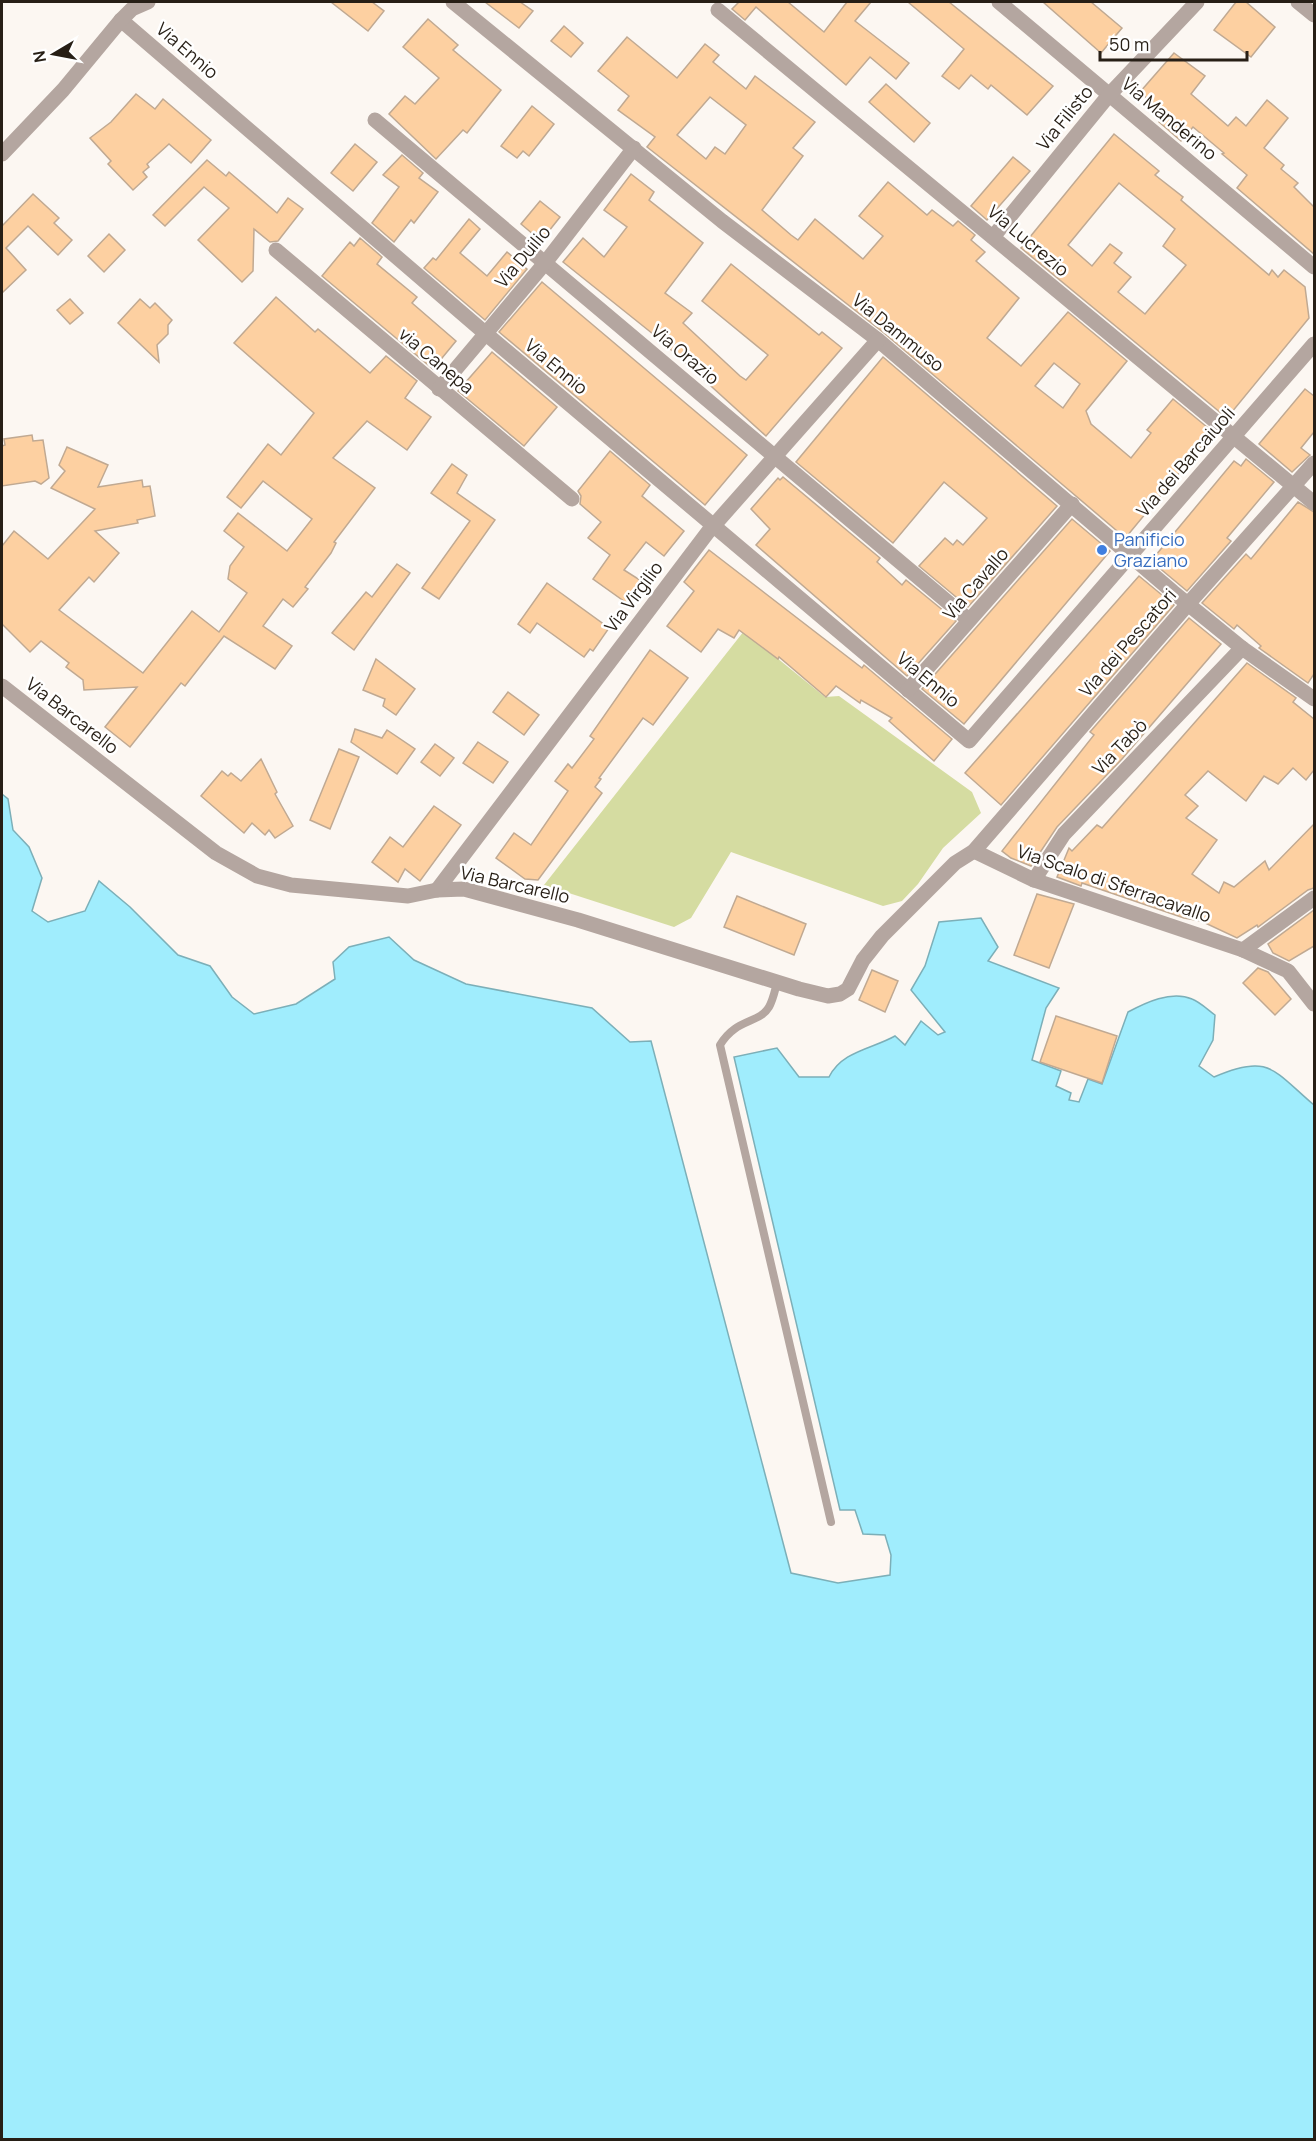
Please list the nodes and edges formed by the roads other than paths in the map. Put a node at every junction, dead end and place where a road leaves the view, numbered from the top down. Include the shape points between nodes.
1 (148, 2) edge
2 (453, 2) edge
3 (999, 2) edge
4 (1197, 2) edge
5 (1298, 2) edge
6 (718, 10) dead end
7 (1314, 15) edge
8 (121, 20) junction
9 (1109, 95) junction
10 (375, 120) dead end
11 (634, 148) junction
12 (2, 154) edge
13 (993, 237) junction
14 (276, 250) dead end
15 (545, 263) junction
16 (1314, 267) edge
17 (485, 333) junction
18 (878, 340) junction
19 (1314, 344) edge
20 (439, 389) junction
21 (1234, 436) junction
22 (776, 457) junction
23 (1314, 463) edge
24 (1295, 486) junction
25 (572, 499) dead end
26 (1314, 502) edge
27 (1072, 504) junction
28 (715, 525) junction
29 (1131, 555) junction
30 (1188, 604) junction
31 (969, 620) junction
32 (1242, 648) junction
33 (2, 686) edge
34 (908, 690) junction
35 (1313, 695) edge
36 (969, 741) joint
37 (974, 851) junction
38 (1034, 880) junction
39 (437, 890) junction
40 (1314, 898) edge
41 (1243, 950) junction
42 (777, 983) junction
43 (1314, 1004) edge
44 (831, 1522) dead end

1 - 8 street via 132,9
2 - 11 street, Via Dammuso
3 - 9 street, Via Manderino
4 - 9 street, Via Filisto
5 - 7 street
6 - 13 street, Via Lucrezio
8 - 12 street via 63,90
8 - 17 street, Via Ennio
9 - 13 street, Via Filisto
9 - 16 street, Via Manderino
10 - 15 street, Via Orazio
11 - 15 street, Via Duilio
11 - 18 street, Via Dammuso
13 - 21 street, Via Lucrezio
14 - 20 street, via Canepa
15 - 17 street, Via Duilio
15 - 22 street, Via Orazio
17 - 20 street, Via Duilio
17 - 28 street, Via Ennio
18 - 22 street, Via Virgilio
18 - 27 street, Via Dammuso
19 - 21 street, Via dei Barcaiuoli
20 - 25 street, via Canepa
21 - 24 street, Via Lucrezio
21 - 29 street, Via dei Barcaiuoli
22 - 28 street, Via Virgilio
22 - 31 street, Via Orazio
23 - 24 street, Via dei Pescatori
24 - 26 street, Via Lucrezio
24 - 30 street, Via dei Pescatori
27 - 29 street, Via Dammuso
27 - 31 street, Via Cavallo
28 - 34 street, Via Ennio
28 - 39 street, Via Virgilio
29 - 30 street, Via Dammuso
29 - 36 street, Via dei Barcaiuoli
30 - 32 street, Via Dammuso
30 - 37 street, Via dei Pescatori
31 - 34 street, Via Cavallo
32 - 35 street, Via Dammuso
32 - 38 street, Via Tabò via 1064,834
33 - 39 street, Via Barcarello via 245,872 282,883 341,890 412,896
34 - 36 street, Via Ennio
37 - 38 street, Via Scalo di Sferracavallo
37 - 42 street, Via Barcarello via 955,862 882,936 863,960 848,989 828,996
38 - 41 street, Via Scalo di Sferracavallo
39 - 42 street, Via Barcarello via 464,889 497,896
40 - 41 street
41 - 43 street, Via Scalo di Sferracavallo via 1288,971
42 - 44 lane via 770,1006 761,1016 728,1031 720,1045

